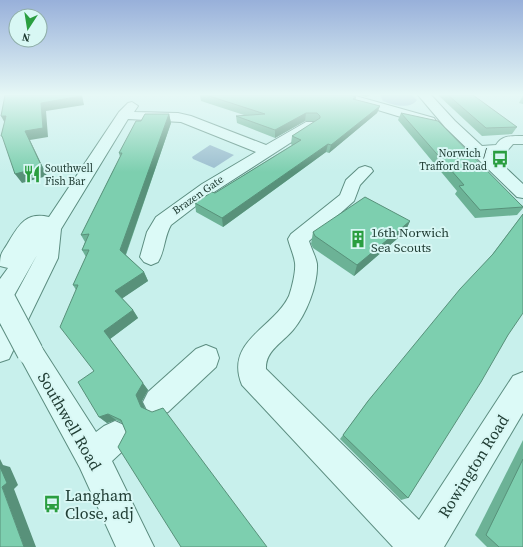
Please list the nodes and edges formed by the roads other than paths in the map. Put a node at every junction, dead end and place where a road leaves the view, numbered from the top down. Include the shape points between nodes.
1 (121, 121) edge
2 (187, 121) edge
3 (425, 121) edge
4 (447, 121) edge
5 (450, 124) junction
6 (310, 126) edge
7 (523, 140) edge
8 (267, 151) junction
9 (480, 152) junction
10 (365, 171) dead end
11 (523, 193) edge
12 (50, 229) junction
13 (151, 257) dead end
14 (0, 271) edge
15 (0, 297) edge
16 (15, 351) edge
17 (206, 358) dead end
18 (523, 386) edge
19 (158, 402) dead end
20 (116, 437) dead end
21 (92, 456) junction
22 (136, 547) edge
23 (419, 547) edge
24 (423, 547) edge

1 - 12 street
2 - 8 street
3 - 5 street
4 - 5 street
5 - 9 street
6 - 8 street, Brazen Gate
7 - 9 street via 504,143 501,149
8 - 13 street, Brazen Gate via 208,188 163,221 157,232
9 - 11 street
10 - 23 street via 352,184 348,197 298,239 306,264 300,298 285,322 262,343 252,359 252,375
12 - 14 street via 44,222 33,223 24,229 19,242
12 - 15 street via 32,246
12 - 16 street via 47,258
15 - 16 street, Southwell Road, bridge
16 - 21 street, Southwell Road
17 - 19 street
18 - 24 street, Rowington Road
20 - 21 street
21 - 22 street, Southwell Road

